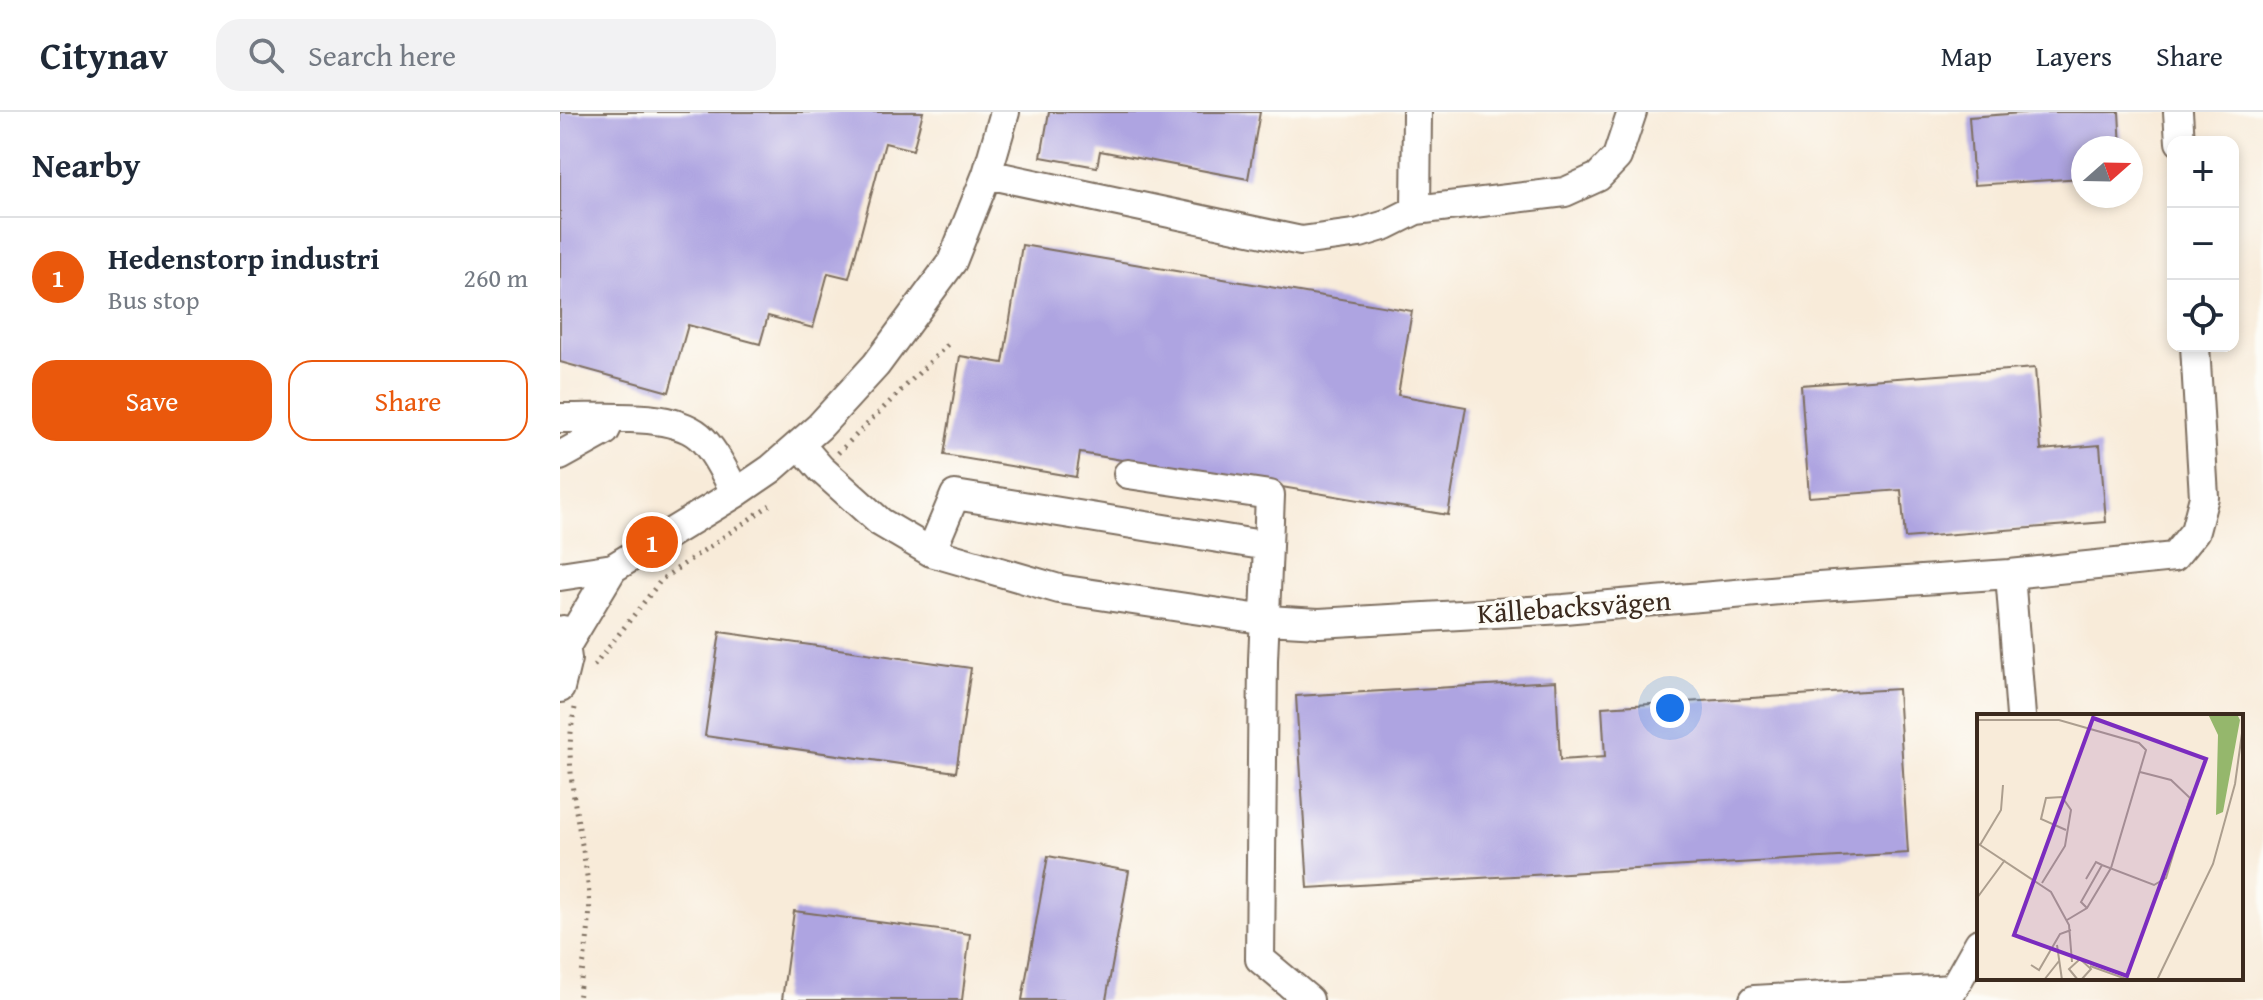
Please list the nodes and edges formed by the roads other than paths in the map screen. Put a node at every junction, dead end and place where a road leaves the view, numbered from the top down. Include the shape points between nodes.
1 (1005, 112) edge
2 (1417, 112) edge
3 (1632, 112) edge
4 (2178, 112) edge
5 (2180, 136) edge
6 (987, 174) junction
7 (1416, 210) junction
8 (2195, 352) edge
9 (560, 418) edge
10 (611, 419) junction
11 (800, 445) junction
12 (560, 456) edge
13 (1128, 474) dead end
14 (736, 493) junction
15 (1268, 546) junction
16 (931, 552) junction
17 (613, 568) junction
18 (2010, 574) junction
19 (560, 576) edge
20 (1267, 620) junction
21 (563, 634) edge
22 (569, 694) edge
23 (2021, 714) edge
24 (1977, 947) edge
25 (1309, 1000) edge
26 (1754, 1000) edge

1 - 6 street
2 - 7 street
3 - 7 street via 1617,157 1598,177 1565,192
4 - 5 street
6 - 7 street via 1301,241 1360,233
6 - 11 street via 952,262 876,365
8 - 18 street, Källebacksvägen via 2204,497 2195,531 2174,557
9 - 10 street
10 - 12 street via 605,431
10 - 14 street via 664,420 684,427 713,453
11 - 14 street
11 - 16 street, Källebacksvägen via 880,522
13 - 15 street via 1270,495
14 - 17 street
15 - 16 street via 955,495
15 - 20 street
16 - 20 street, Källebacksvägen via 1059,589
17 - 19 street
17 - 21 street
18 - 20 street, Källebacksvägen via 1564,609 1319,623
18 - 23 street
20 - 25 street via 1260,959
21 - 22 street
24 - 26 street via 1953,989

